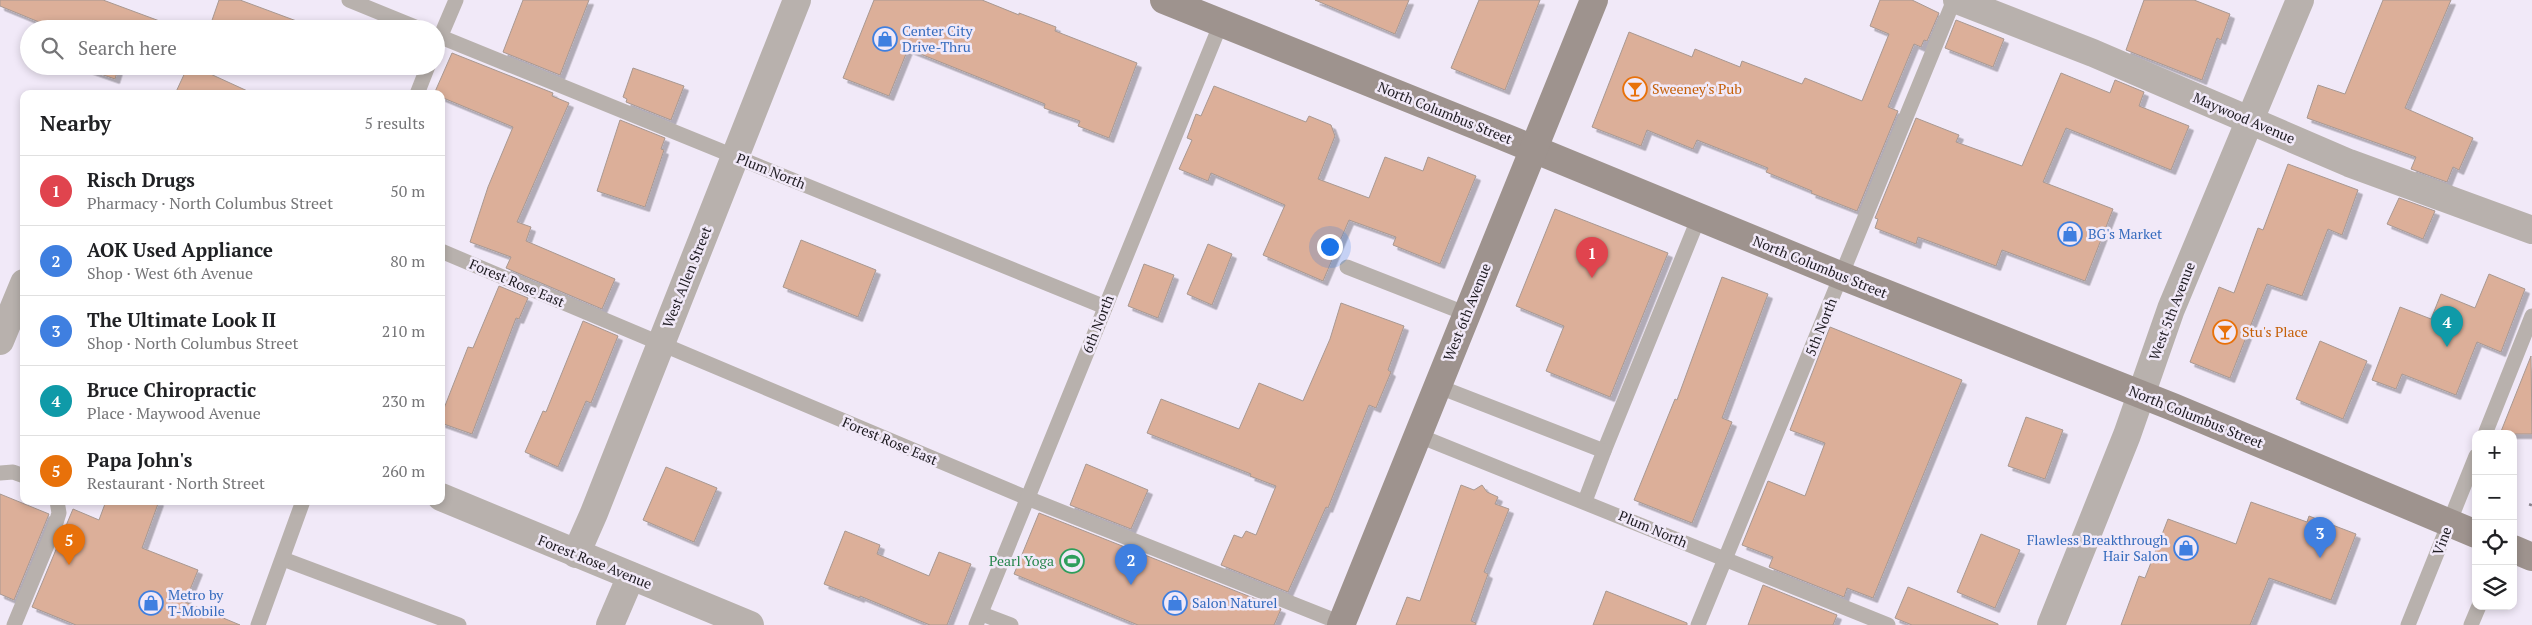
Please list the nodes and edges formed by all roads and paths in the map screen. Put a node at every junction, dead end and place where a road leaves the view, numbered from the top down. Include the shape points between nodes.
1 (349, 0) edge
2 (456, 0) edge
3 (797, 0) edge
4 (1164, 0) edge
5 (1594, 0) edge
6 (1956, 0) edge
7 (2300, 0) edge
8 (398, 20) edge
9 (1221, 23) junction
10 (445, 24) edge
11 (445, 43) edge
12 (424, 75) edge
13 (419, 90) edge
14 (2251, 121) junction
15 (1533, 148) junction
16 (735, 157) junction
17 (1699, 217) junction
18 (2532, 230) edge
19 (445, 253) edge
20 (1347, 267) dead end
21 (1842, 276) junction
22 (20, 294) edge
23 (1105, 307) junction
24 (1467, 314) junction
25 (2532, 316) edge
26 (8, 329) edge
27 (660, 345) junction
28 (1437, 386) junction
29 (2140, 394) junction
30 (2487, 430) edge
31 (1417, 435) junction
32 (1604, 451) junction
33 (2472, 466) edge
34 (2, 472) edge
35 (20, 475) edge
36 (1027, 498) junction
37 (445, 499) edge
38 (1585, 501) junction
39 (2532, 501) edge
40 (58, 505) edge
41 (302, 505) edge
42 (2530, 506) dead end
43 (2449, 523) junction
44 (2472, 532) edge
45 (2517, 551) edge
46 (576, 554) junction
47 (2532, 557) edge
48 (283, 559) junction
49 (1725, 559) junction
50 (631, 576) junction
51 (2477, 610) edge
52 (979, 619) edge
53 (442, 622) edge
54 (1341, 624) edge
55 (14, 625) edge
56 (258, 625) edge
57 (459, 625) edge
58 (610, 625) edge
59 (750, 625) edge
60 (1011, 625) edge
61 (1698, 625) edge
62 (1888, 625) edge
63 (2052, 625) edge
64 (2408, 625) edge
65 (2471, 625) edge

1 - 8 lane
2 - 10 lane
3 - 16 street, West Allen Street
4 - 9 main road, North Columbus Street
5 - 15 main road, West 6th Avenue
6 - 14 street, Maywood Avenue via 2093,53
6 - 21 lane, 5th North
7 - 14 street, West 5th Avenue
9 - 15 main road, North Columbus Street
9 - 23 lane, 6th North
11 - 16 lane, Plum North
12 - 13 lane
14 - 18 street, Maywood Avenue via 2349,163
14 - 29 street, West 5th Avenue via 2171,309
15 - 17 main road, North Columbus Street
15 - 24 main road, West 6th Avenue
16 - 23 lane, Plum North
16 - 27 street, West Allen Street
17 - 21 main road, North Columbus Street
17 - 32 lane
19 - 27 lane, Forest Rose East
20 - 24 lane
21 - 29 main road, North Columbus Street
21 - 49 lane, 5th North
22 - 26 street
23 - 36 lane, 6th North
24 - 28 main road, West 6th Avenue
25 - 30 lane
27 - 36 lane, Forest Rose East
27 - 46 street, West Allen Street
28 - 31 main road, West 6th Avenue
28 - 32 lane
29 - 43 main road, North Columbus Street
29 - 63 street, West 5th Avenue via 2127,436
31 - 38 lane, Plum North
31 - 54 main road, West 6th Avenue
32 - 38 lane
33 - 43 lane, Vine
34 - 35 lane
36 - 52 lane, 6th North
36 - 54 lane, Forest Rose East
37 - 46 street, Forest Rose Avenue
38 - 49 lane, Plum North
39 - 42 path
40 - 55 lane via 55,526
41 - 48 lane
43 - 44 main road, North Columbus Street
43 - 64 lane, Vine
45 - 47 main road
46 - 50 street, Forest Rose Avenue
48 - 53 lane
48 - 56 lane
49 - 61 lane, 5th North
49 - 62 lane, Plum North
50 - 58 street
50 - 59 street, Forest Rose Avenue
51 - 65 lane
52 - 60 lane
53 - 57 lane

